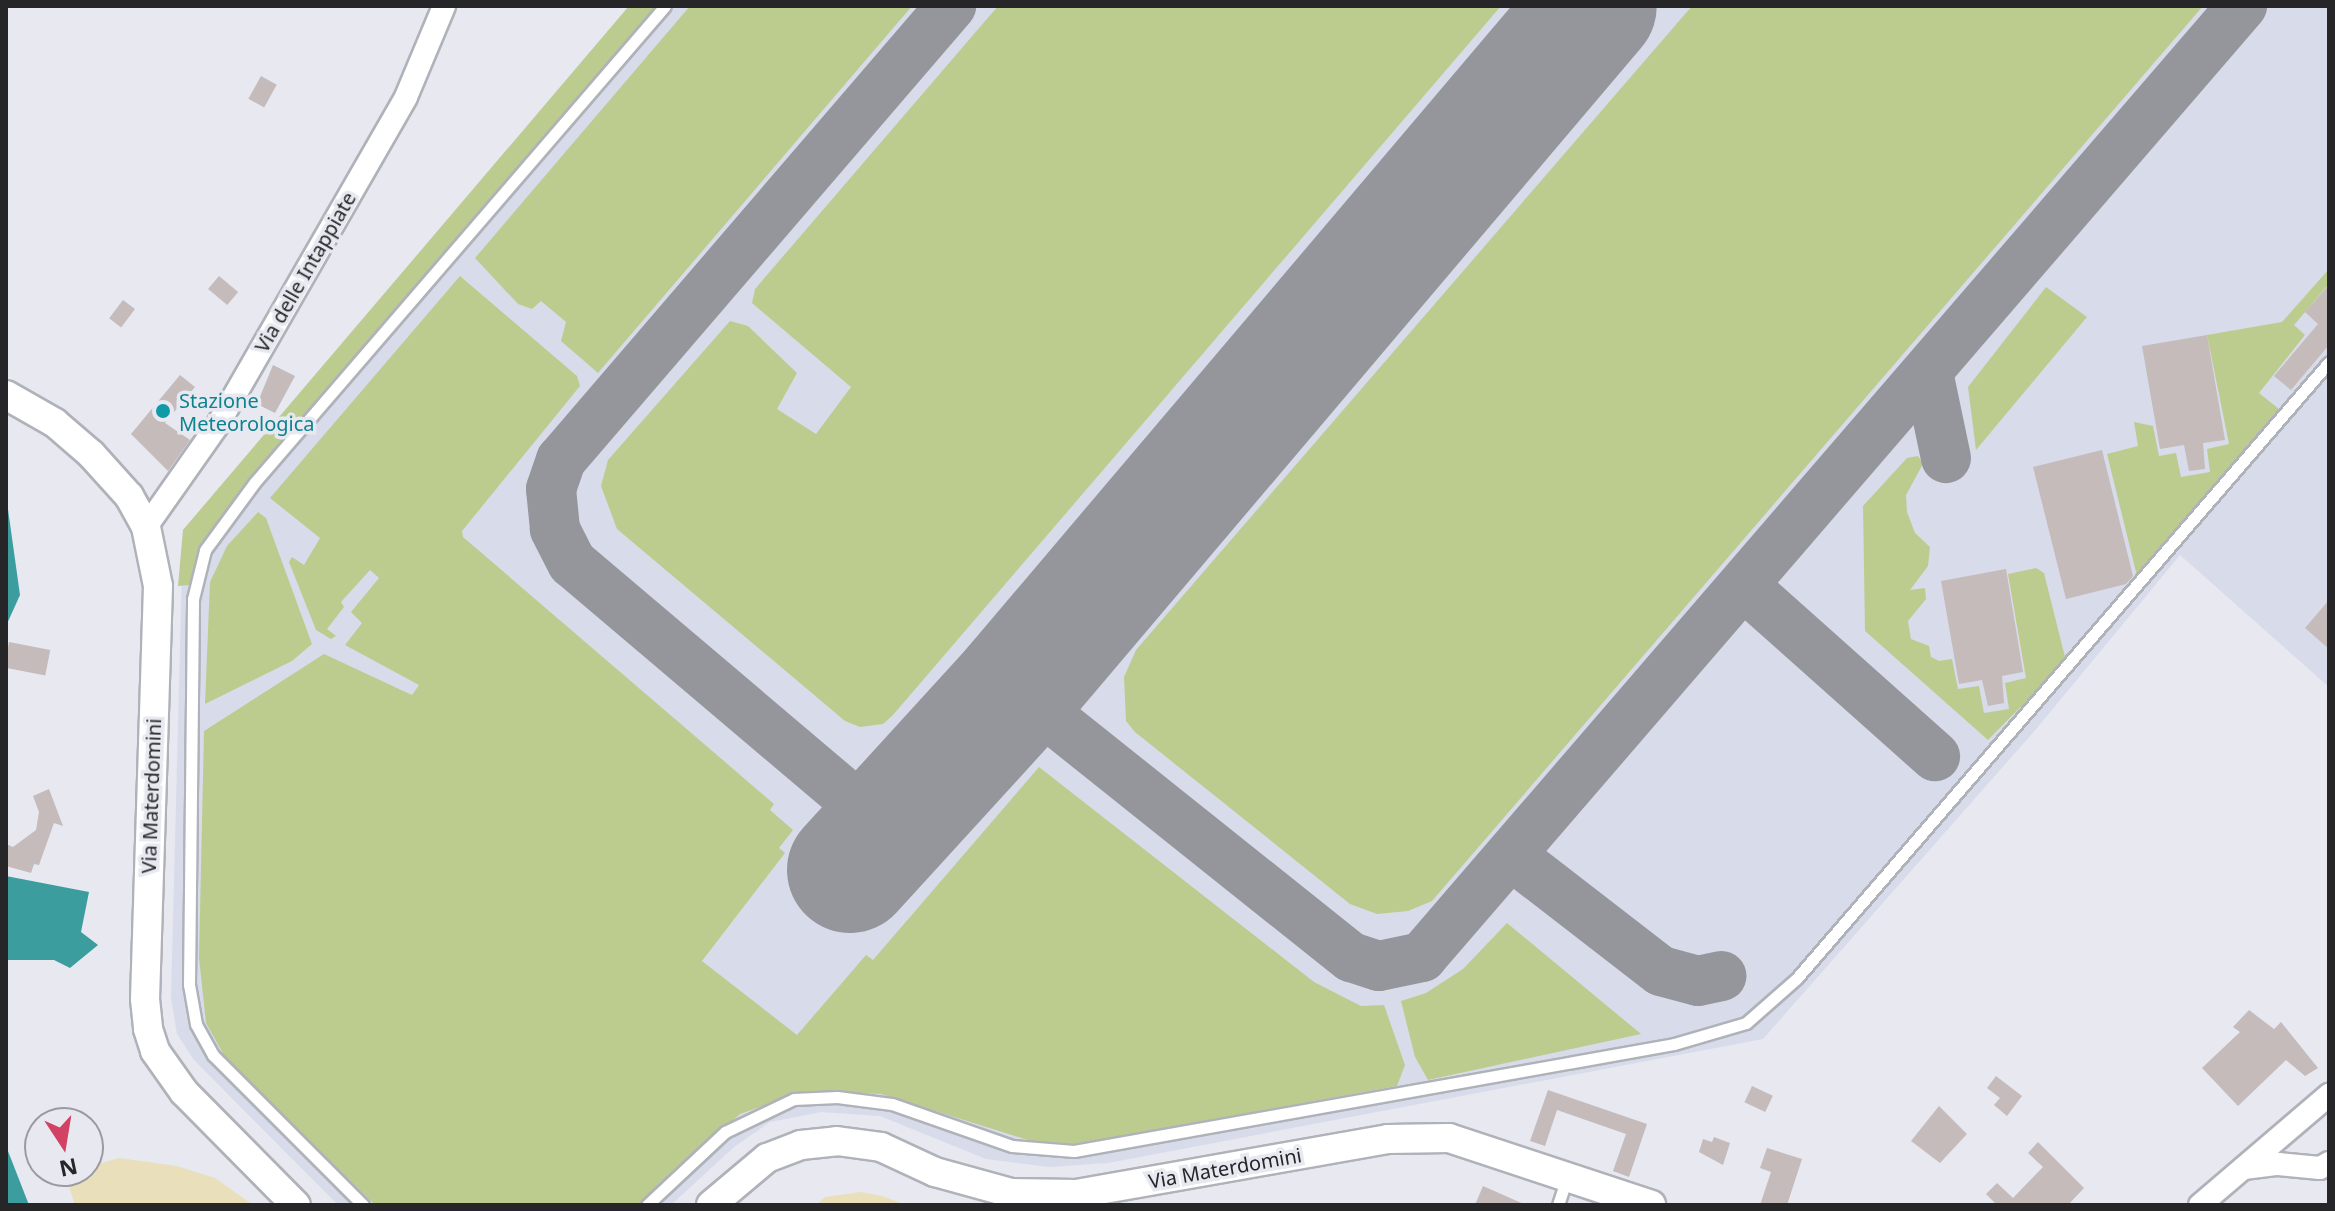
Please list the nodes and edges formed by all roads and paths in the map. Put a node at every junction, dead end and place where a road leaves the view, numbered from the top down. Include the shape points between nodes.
1 (444, 6) edge
2 (665, 6) edge
3 (2329, 362) edge
4 (6, 395) edge
5 (146, 527) junction
6 (2329, 1095) edge
7 (2329, 1163) edge
8 (2244, 1168) junction
9 (1567, 1177) junction
10 (296, 1205) edge
11 (363, 1205) edge
12 (647, 1205) edge
13 (711, 1205) edge
14 (1558, 1205) edge
15 (1651, 1205) edge
16 (2200, 1205) edge

1 - 5 street, Via delle Intappiate via 406,97 217,426
2 - 11 lane via 255,482 205,550 192,614 189,985 196,1024 213,1055
3 - 12 lane via 1808,966 1746,1023 1674,1044 1074,1151 1012,1146 892,1104 837,1097 794,1099 725,1132
4 - 5 street, Via Materdomini via 55,423 91,454 129,496
5 - 10 street, Via Materdomini via 158,586 148,1029 167,1071 184,1092
6 - 8 street
7 - 8 street via 2320,1168
8 - 16 street
9 - 13 street, Via Materdomini via 1449,1138 1388,1139 1076,1194 1011,1193 935,1172 881,1147 837,1141 801,1145 767,1158
9 - 14 lane
9 - 15 street, Via Materdomini

